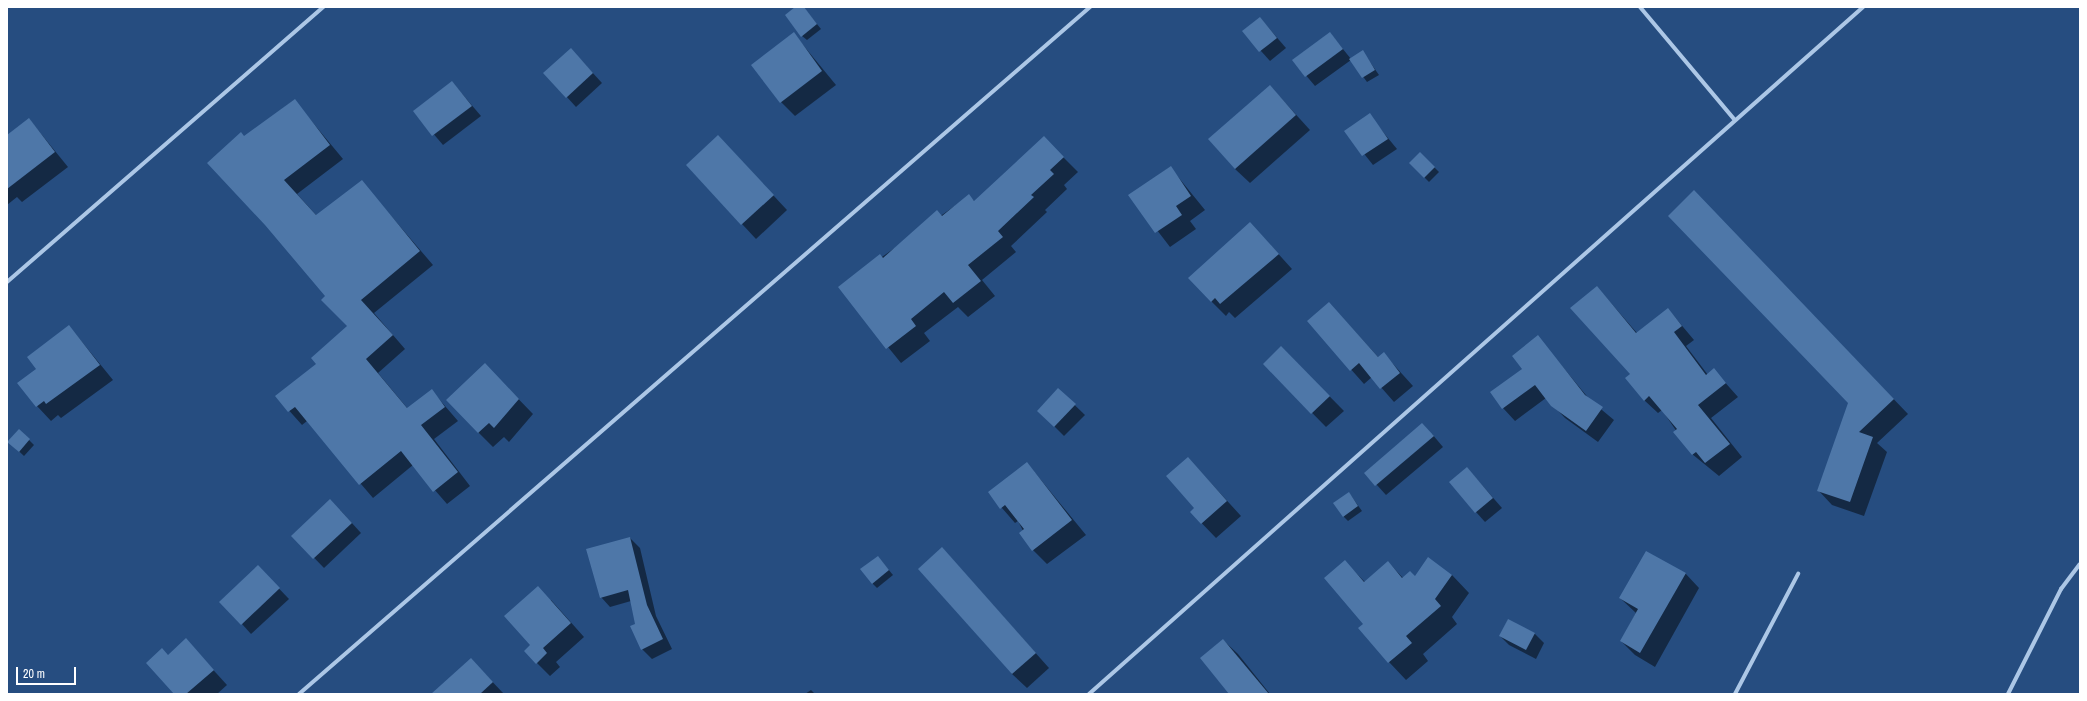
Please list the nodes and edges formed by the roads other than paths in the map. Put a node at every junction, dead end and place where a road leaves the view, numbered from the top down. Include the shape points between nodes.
1 (323, 7) edge
2 (1090, 7) edge
3 (1640, 7) edge
4 (1863, 7) edge
5 (1734, 119) junction
6 (7, 282) edge
7 (2080, 564) edge
8 (1798, 574) dead end
9 (299, 694) edge
10 (1089, 694) edge
11 (1735, 694) edge
12 (2008, 694) edge

1 - 6 street
2 - 9 street
3 - 5 street
4 - 5 street
5 - 10 street
7 - 12 street via 2061,589
8 - 11 street

